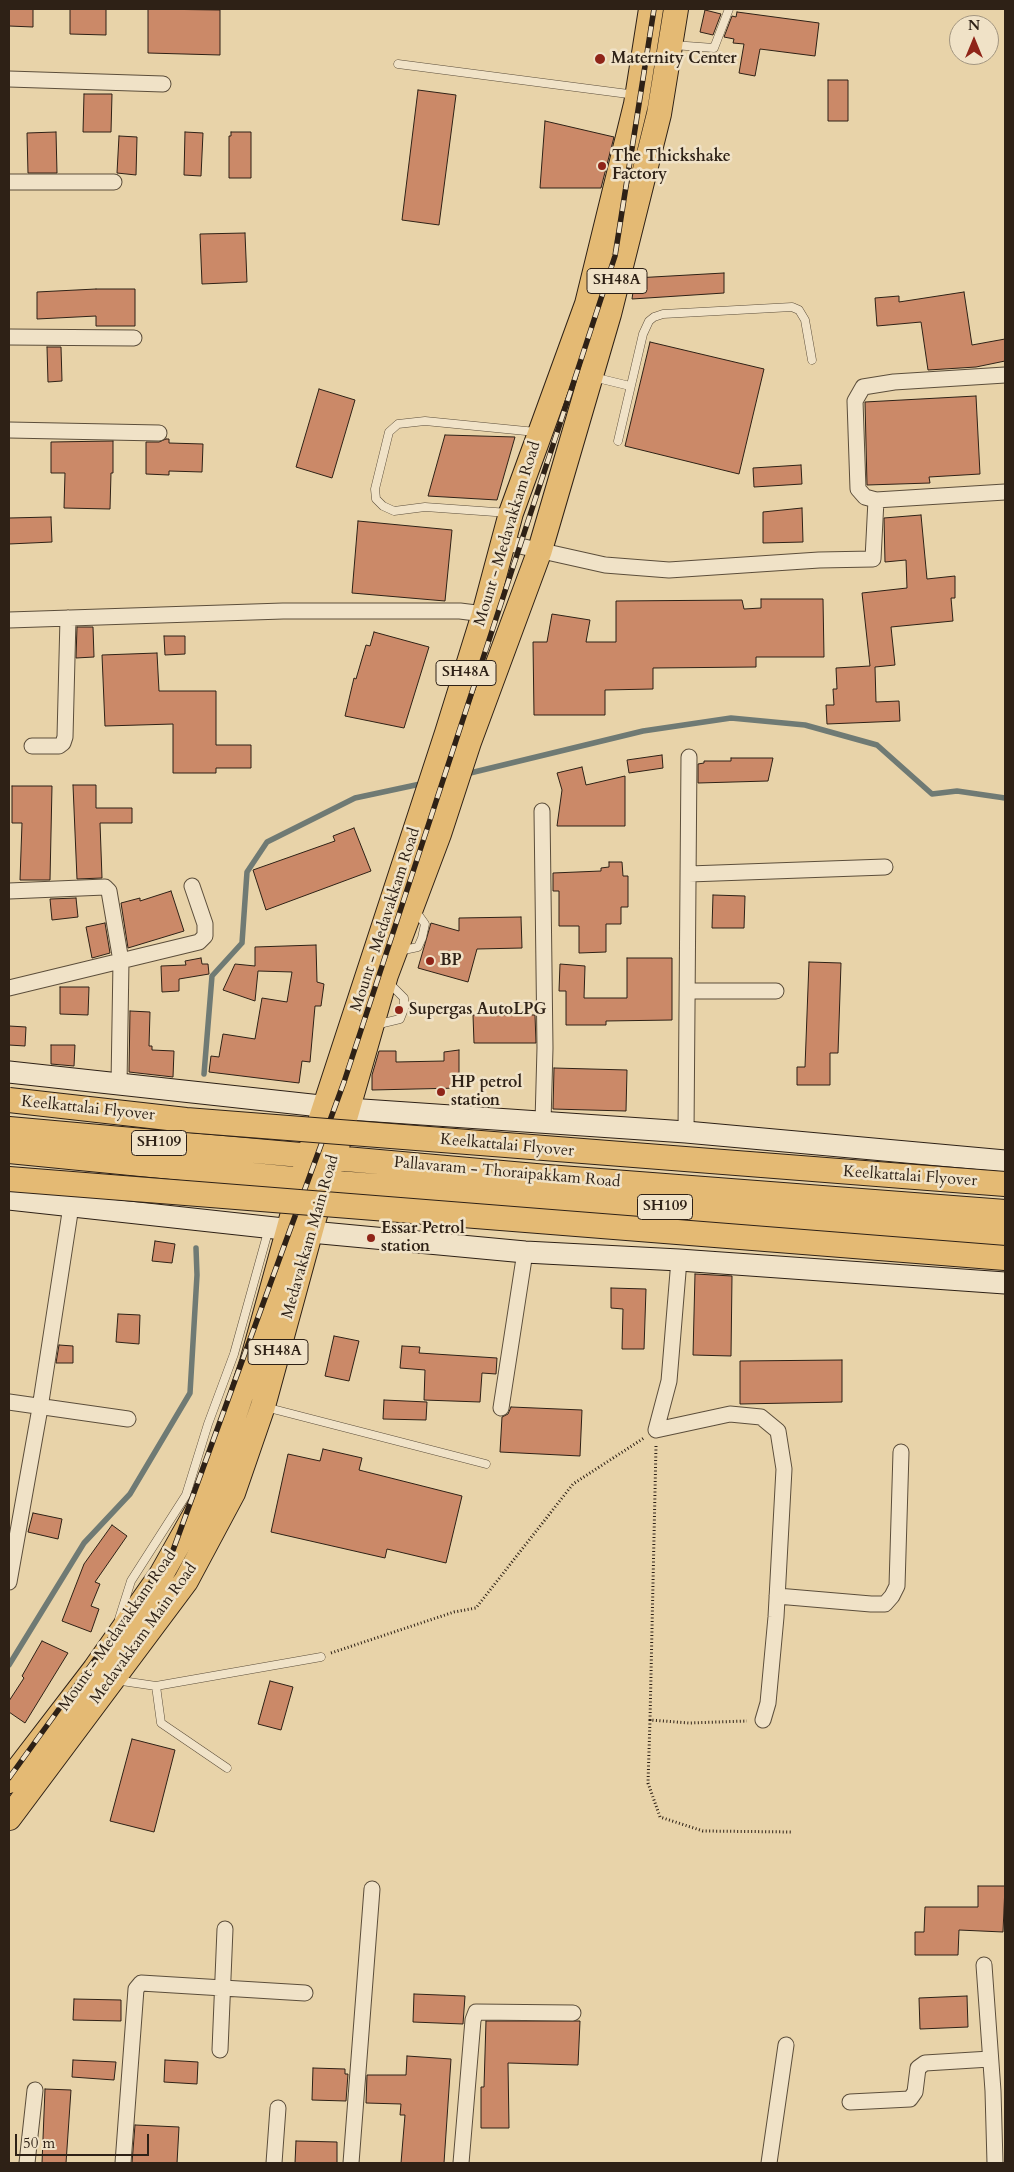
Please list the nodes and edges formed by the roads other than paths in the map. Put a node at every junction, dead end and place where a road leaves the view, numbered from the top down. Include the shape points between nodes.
1 (651, 9) edge
2 (676, 9) edge
3 (729, 9) edge
4 (671, 45) junction
5 (398, 64) dead end
6 (9, 79) edge
7 (163, 84) dead end
8 (638, 95) junction
9 (9, 182) edge
10 (114, 182) dead end
11 (9, 337) edge
12 (134, 338) dead end
13 (812, 360) dead end
14 (1005, 375) edge
15 (591, 376) junction
16 (630, 386) junction
17 (9, 430) edge
18 (539, 432) junction
19 (158, 433) dead end
20 (618, 441) dead end
21 (1005, 492) edge
22 (876, 500) junction
23 (511, 513) junction
24 (502, 542) junction
25 (540, 550) junction
26 (484, 614) junction
27 (68, 618) junction
28 (9, 620) edge
29 (32, 746) dead end
30 (689, 757) dead end
31 (542, 811) dead end
32 (439, 834) joint
33 (885, 867) dead end
34 (689, 874) junction
35 (192, 886) dead end
36 (9, 892) edge
37 (120, 962) junction
38 (9, 988) edge
39 (688, 991) junction
40 (776, 991) dead end
41 (9, 1072) edge
42 (119, 1084) junction
43 (9, 1100) edge
44 (337, 1108) junction
45 (543, 1122) junction
46 (9, 1129) edge
47 (686, 1132) junction
48 (9, 1151) edge
49 (309, 1155) junction
50 (334, 1157) junction
51 (1005, 1161) edge
52 (9, 1178) edge
53 (313, 1181) junction
54 (1005, 1184) edge
55 (9, 1199) edge
56 (71, 1206) junction
57 (1005, 1212) edge
58 (290, 1229) junction
59 (1005, 1234) edge
60 (525, 1252) junction
61 (1005, 1258) edge
62 (679, 1260) junction
63 (1005, 1282) edge
64 (9, 1402) edge
65 (263, 1406) junction
66 (40, 1408) junction
67 (501, 1408) dead end
68 (128, 1419) dead end
69 (901, 1452) dead end
70 (486, 1464) dead end
71 (9, 1582) edge
72 (777, 1596) junction
73 (321, 1656) road end
74 (111, 1679) junction
75 (156, 1686) junction
76 (763, 1720) road end
77 (227, 1768) dead end
78 (9, 1781) edge
79 (9, 1818) edge
80 (372, 1889) dead end
81 (225, 1929) dead end
82 (984, 1965) dead end
83 (222, 1989) junction
84 (305, 1993) dead end
85 (574, 2013) dead end
86 (786, 2045) dead end
87 (220, 2050) dead end
88 (990, 2060) junction
89 (35, 2090) dead end
90 (850, 2102) dead end
91 (278, 2108) dead end
92 (27, 2163) edge
93 (123, 2163) edge
94 (274, 2163) edge
95 (351, 2163) edge
96 (461, 2163) edge
97 (769, 2163) edge
98 (995, 2163) edge

1 - 8 main road, Mount - Medavakkam Road / SH48A
2 - 4 main road, Mount - Medavakkam Road / SH48A
3 - 4 lane via 714,48
4 - 15 main road, Mount - Medavakkam Road / SH48A via 658,114
5 - 8 lane
6 - 7 street
8 - 18 main road, Mount - Medavakkam Road / SH48A via 587,304
9 - 10 street
11 - 12 street
13 - 16 lane via 806,320 799,310 792,307 663,314 654,317 645,328
14 - 22 street via 863,387 855,401 858,489 865,497
15 - 16 lane
15 - 25 main road, Mount - Medavakkam Road / SH48A
16 - 20 lane
17 - 19 street
18 - 23 main road, Mount - Medavakkam Road / SH48A
18 - 23 lane via 425,422 398,424 388,432 375,489 376,499 383,506 394,511 424,507
21 - 22 street
22 - 25 street via 873,560 818,560 669,570 605,565
23 - 24 main road, Mount - Medavakkam Road / SH48A
24 - 25 street
24 - 26 main road, Mount - Medavakkam Road / SH48A
25 - 32 main road, Mount - Medavakkam Road / SH48A via 469,742
26 - 27 street via 460,611 283,611
26 - 44 main road, Mount - Medavakkam Road / SH48A via 416,826
27 - 28 street
27 - 29 street via 65,737 59,746
30 - 34 street
31 - 45 street
32 - 44 main road, Medavakkam Main Road / SH48A via 384,980 372,1025
33 - 34 street
34 - 39 street
35 - 37 street via 205,924 205,936 199,942
36 - 37 street via 104,888 110,896
37 - 38 street
37 - 42 street
39 - 40 street
39 - 47 street
41 - 42 street
42 - 44 street
43 - 54 main road, Keelkattalai Flyover, bridge via 186,1120
44 - 45 street
44 - 49 main road, Mount - Medavakkam Road / SH48A
44 - 50 main road, Medavakkam Main Road / SH48A
45 - 47 street
46 - 49 main road, Pallavaram - Thoraipakkam Road / SH109
47 - 51 street
48 - 53 main road, Pallavaram - Thoraipakkam Road / SH109
49 - 50 main road, Pallavaram - Thoraipakkam Road / SH109
49 - 53 main road, Mount - Medavakkam Road / SH48A
50 - 53 main road, Medavakkam Main Road / SH48A
50 - 57 main road, Pallavaram - Thoraipakkam Road / SH109 via 547,1177
52 - 61 main road, bridge
53 - 58 main road, Medavakkam Main Road / SH48A
53 - 59 main road, Pallavaram - Thoraipakkam Road / SH109
55 - 56 street
56 - 58 street
56 - 66 street
58 - 60 street
58 - 65 main road, Medavakkam Main Road / SH48A
58 - 78 main road, Mount - Medavakkam Road / SH48A via 252,1362 211,1486 161,1575
60 - 62 street
60 - 67 street
62 - 63 street
62 - 72 street via 669,1381 656,1430 730,1414 761,1417 778,1431 784,1469
64 - 66 street
65 - 70 lane
65 - 74 main road, Medavakkam Main Road / SH48A via 233,1493 186,1581
66 - 68 street
66 - 71 street
69 - 72 street via 898,1586 892,1596 885,1604 871,1604
72 - 76 street via 768,1703
73 - 75 lane
74 - 75 lane
74 - 79 main road, Medavakkam Main Road / SH48A
75 - 77 lane via 161,1724
80 - 95 street
81 - 83 street
82 - 88 street
83 - 84 street
83 - 87 street
83 - 93 street via 141,1983 136,1989
85 - 96 street via 476,2012
86 - 97 street
88 - 90 street via 925,2063 918,2068 916,2092 910,2098
88 - 98 street
89 - 92 street
91 - 94 street

